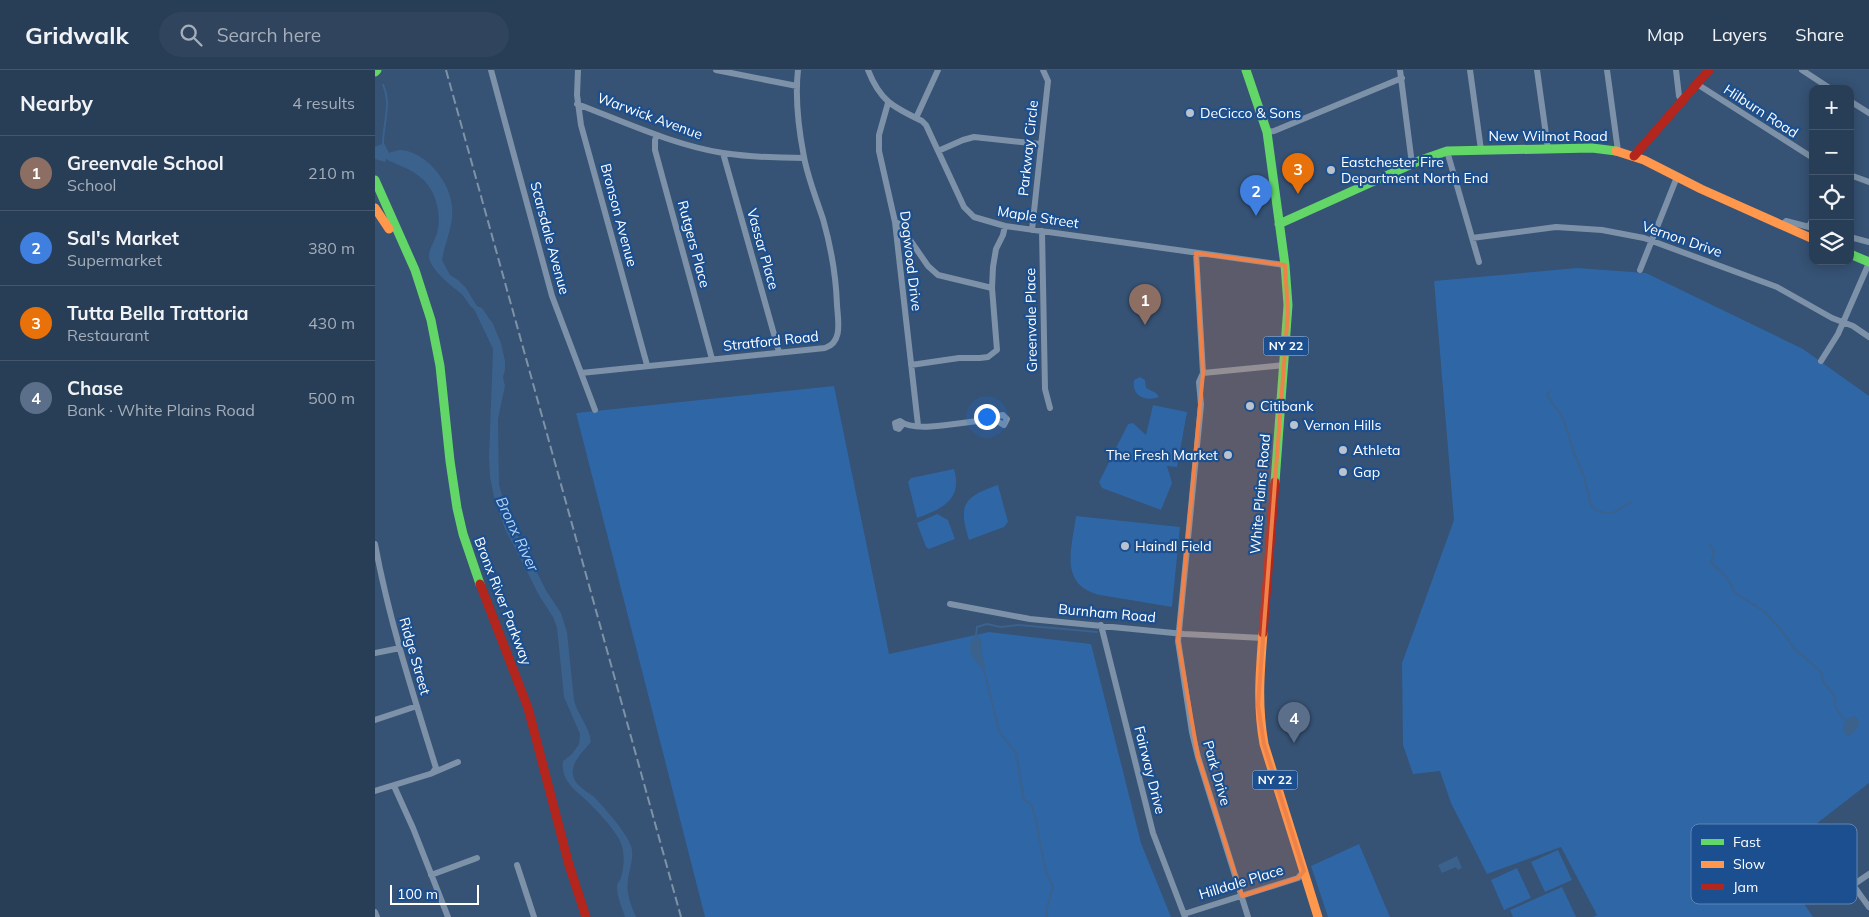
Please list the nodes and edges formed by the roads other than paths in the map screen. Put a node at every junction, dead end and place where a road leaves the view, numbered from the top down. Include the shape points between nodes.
1 (491, 70) edge
2 (578, 70) edge
3 (716, 70) edge
4 (798, 70) edge
5 (868, 70) edge
6 (938, 70) edge
7 (1043, 70) edge
8 (1246, 70) edge
9 (1400, 70) edge
10 (1470, 70) edge
11 (1537, 70) edge
12 (1607, 70) edge
13 (1676, 70) edge
14 (1709, 70) edge
15 (1802, 70) edge
16 (1401, 78) junction
17 (1697, 84) junction
18 (1825, 85) edge
19 (797, 86) junction
20 (1682, 101) junction
21 (889, 102) junction
22 (577, 104) junction
23 (1854, 104) edge
24 (1869, 113) edge
25 (916, 118) junction
26 (1267, 132) junction
27 (657, 135) junction
28 (1040, 144) junction
29 (1549, 149) junction
30 (1481, 150) junction
31 (938, 151) junction
32 (1447, 151) junction
33 (1618, 151) junction
34 (723, 153) junction
35 (1809, 155) edge
36 (1634, 156) junction
37 (804, 158) junction
38 (1412, 164) junction
39 (1854, 176) edge
40 (1677, 177) junction
41 (375, 180) edge
42 (1869, 182) edge
43 (375, 208) edge
44 (895, 222) junction
45 (1279, 224) junction
46 (1005, 226) junction
47 (1781, 226) junction
48 (1809, 227) edge
49 (1031, 230) junction
50 (1042, 231) junction
51 (1809, 237) edge
52 (1472, 238) junction
53 (1854, 238) edge
54 (1652, 240) junction
55 (1869, 242) edge
56 (1196, 253) junction
57 (1854, 256) edge
58 (1479, 262) dead end
59 (1869, 262) edge
60 (1285, 265) junction
61 (1640, 270) dead end
62 (992, 288) junction
63 (1844, 322) junction
64 (1869, 337) edge
65 (779, 352) junction
66 (712, 359) junction
67 (1821, 361) dead end
68 (647, 365) junction
69 (911, 365) junction
70 (1285, 366) junction
71 (581, 373) junction
72 (1203, 373) junction
73 (1050, 408) dead end
74 (595, 410) dead end
75 (995, 420) dead end
76 (903, 424) dead end
77 (919, 425) junction
78 (375, 544) edge
79 (378, 582) edge
80 (950, 604) dead end
81 (1101, 625) junction
82 (1179, 633) junction
83 (1263, 638) junction
84 (400, 648) junction
85 (375, 654) edge
86 (417, 706) junction
87 (375, 720) edge
88 (458, 762) dead end
89 (433, 772) junction
90 (394, 786) junction
91 (375, 792) edge
92 (477, 858) dead end
93 (517, 864) dead end
94 (1304, 871) junction
95 (1869, 874) edge
96 (431, 875) junction
97 (1857, 882) edge
98 (1857, 890) edge
99 (1242, 896) junction
100 (1869, 907) edge
101 (375, 912) edge
102 (1184, 915) edge
103 (377, 917) edge
104 (447, 917) edge
105 (533, 917) edge
106 (579, 917) edge
107 (586, 917) edge
108 (1248, 917) edge
109 (1318, 917) edge

1 - 71 street, Scarsdale Avenue via 552,296
2 - 22 street, Bronson Avenue
3 - 19 street
4 - 19 street, Stratford Road
5 - 21 street, Maple Street via 879,94
6 - 25 street
7 - 28 street, Parkway Circle via 1048,81
8 - 26 main road, White Plains Road / NY 22
9 - 16 street
10 - 30 street
11 - 29 street
12 - 33 street
13 - 20 street
14 - 17 main road
15 - 18 street
16 - 26 street
16 - 38 street
17 - 20 main road
17 - 35 street, Hilburn Road
19 - 37 street, Stratford Road
20 - 36 main road
21 - 25 street, Maple Street
21 - 44 street, Dogwood Drive via 879,143
22 - 27 street, Warwick Avenue
22 - 68 street, Bronson Avenue
23 - 24 street
25 - 31 street, Maple Street via 926,125
26 - 45 main road, White Plains Road / NY 22
27 - 34 street, Warwick Avenue
27 - 66 street, Rutgers Place via 655,150
28 - 31 street via 974,137
28 - 49 street, Parkway Circle
29 - 30 main road, New Wilmot Road
29 - 33 main road, New Wilmot Road
30 - 32 main road, New Wilmot Road
31 - 46 street, Maple Street via 969,213 981,220
32 - 38 main road, New Wilmot Road
32 - 52 street
33 - 36 main road, New Wilmot Road
34 - 37 street, Warwick Avenue
34 - 65 street, Vassar Place
36 - 40 main road, New Wilmot Road
37 - 65 street, Stratford Road via 833,262 839,330 830,346
38 - 45 main road, New Wilmot Road
39 - 42 street
40 - 47 main road, New Wilmot Road
40 - 54 street
41 - 107 main road, Bronx River Parkway via 414,267 428,309 441,363 451,471 462,531 529,710 562,843
43 - 106 main road, Bronx River Parkway via 400,251 422,312 434,365 445,475 457,538 520,704 555,842
44 - 62 street via 928,266 939,275
44 - 69 street, Dogwood Drive
45 - 60 main road, White Plains Road / NY 22
46 - 49 street, Maple Street
46 - 62 street via 994,259
47 - 48 street via 1786,221
47 - 51 main road, New Wilmot Road
49 - 50 street, Maple Street
50 - 56 street, Maple Street
50 - 73 street, Greenvale Place via 1045,389
52 - 54 street, Vernon Drive via 1557,227 1602,230
52 - 58 street
53 - 55 street
54 - 61 street
54 - 63 street, Vernon Drive via 1777,287
56 - 60 street, Maple Street
56 - 72 street, Park Drive
57 - 59 main road
59 - 63 street
60 - 70 main road, White Plains Road / NY 22 via 1288,304
62 - 69 street via 998,346 994,353 980,358
63 - 64 street, Vernon Drive
63 - 67 street
65 - 66 street, Stratford Road
66 - 68 street, Stratford Road
68 - 71 street, Stratford Road
69 - 77 street, Dogwood Drive
70 - 72 street
70 - 83 main road, White Plains Road / NY 22
71 - 74 street, Scarsdale Avenue
72 - 82 street, Park Drive via 1199,382 1201,405
75 - 77 street
76 - 77 street
78 - 79 street, Ridge Street
79 - 84 street, Ridge Street
80 - 81 street, Burnham Road via 1030,618
81 - 82 street, Burnham Road
81 - 102 street, Fairway Drive via 1153,832
82 - 83 street, Burnham Road
82 - 99 street, Park Drive via 1198,757
83 - 94 main road, White Plains Road / NY 22 via 1258,705 1261,731
84 - 85 street
84 - 86 street, Ridge Street
86 - 87 street
86 - 89 street, Ridge Street via 436,768
88 - 89 street
89 - 90 street
90 - 91 street
90 - 96 street
92 - 96 street
93 - 105 street
94 - 99 street, Hilldale Place via 1298,878
94 - 109 main road, White Plains Road / NY 22
95 - 97 street
96 - 104 street
98 - 100 street
99 - 102 street, Hilldale Place
99 - 108 street, Park Drive
101 - 103 street

